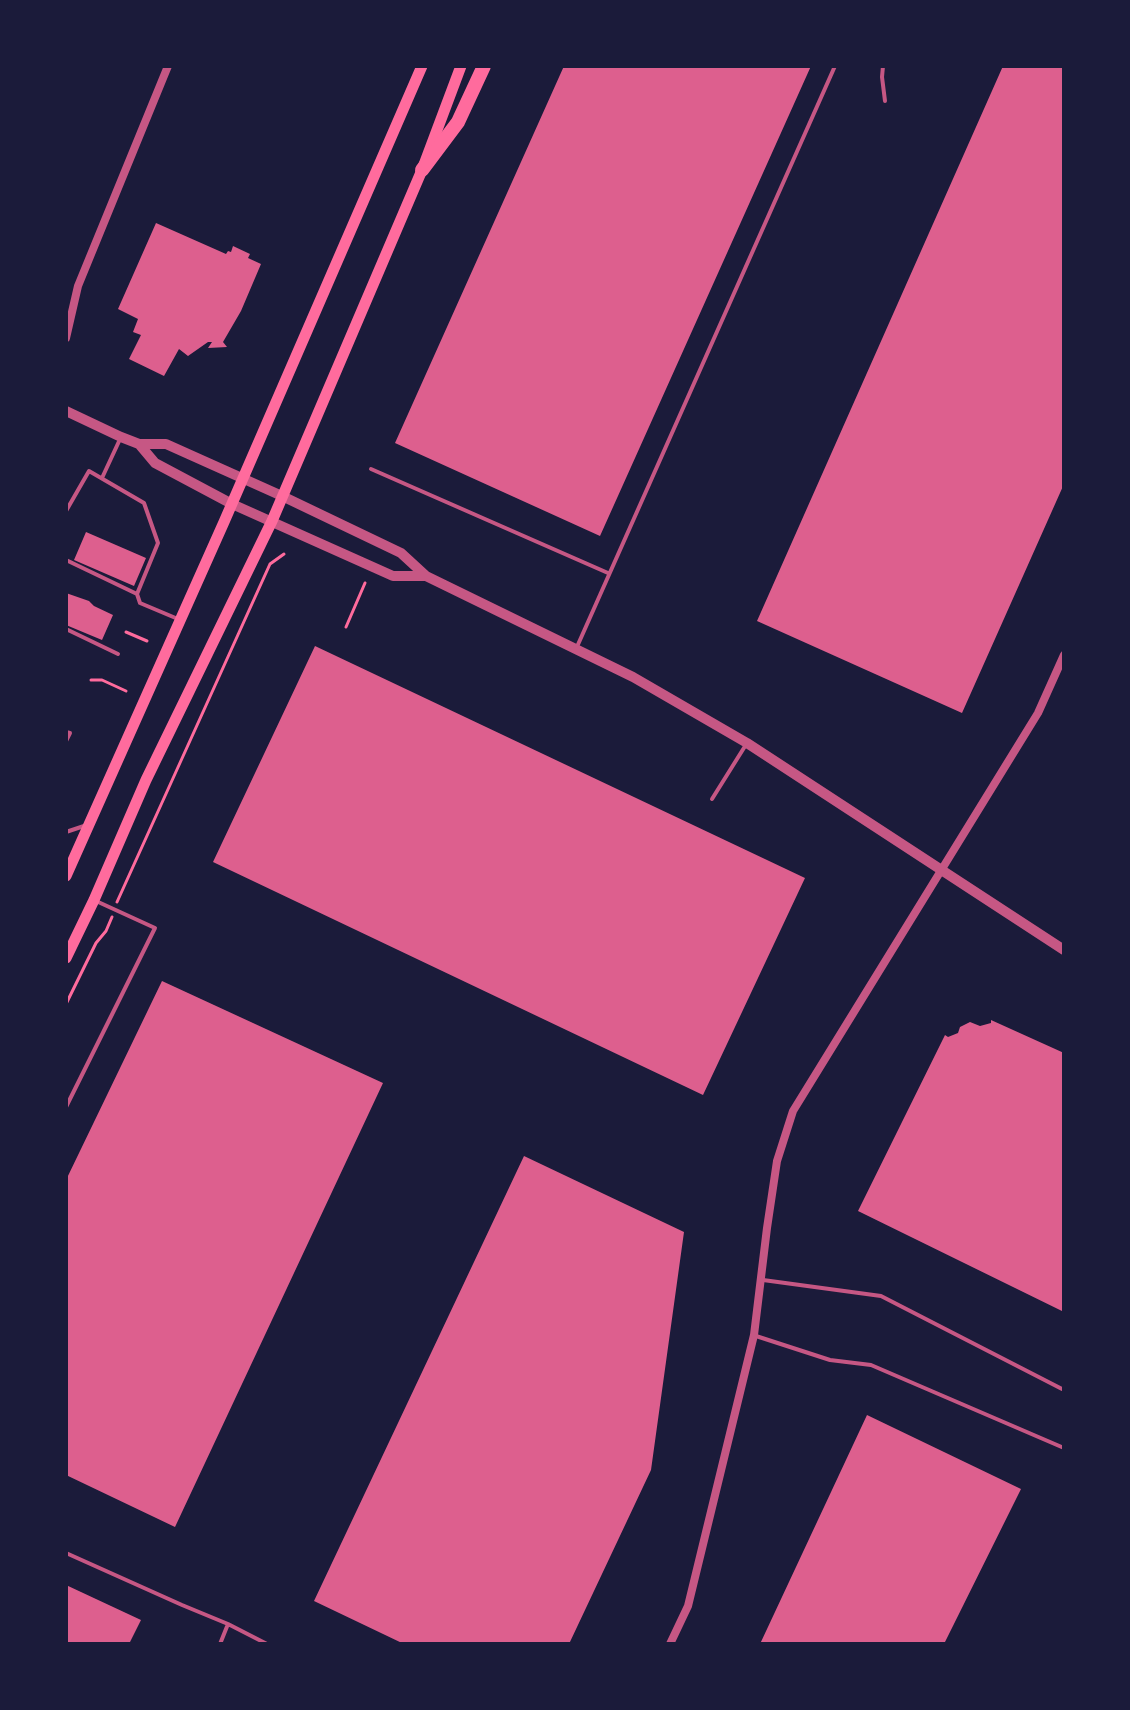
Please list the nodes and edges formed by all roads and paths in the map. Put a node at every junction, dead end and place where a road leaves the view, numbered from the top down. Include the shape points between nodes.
1 (168, 66) edge
2 (422, 66) edge
3 (461, 66) edge
4 (484, 66) edge
5 (835, 66) edge
6 (883, 66) edge
7 (885, 101) dead end
8 (422, 170) junction
9 (66, 338) edge
10 (66, 411) edge
11 (121, 437) junction
12 (139, 444) junction
13 (371, 469) dead end
14 (102, 478) junction
15 (243, 480) junction
16 (282, 496) junction
17 (232, 504) junction
18 (66, 511) edge
19 (272, 521) junction
20 (284, 554) dead end
21 (66, 560) edge
22 (608, 573) junction
23 (426, 576) junction
24 (365, 583) dead end
25 (137, 594) junction
26 (181, 620) junction
27 (346, 627) dead end
28 (66, 629) edge
29 (126, 632) dead end
30 (147, 641) dead end
31 (576, 649) junction
32 (118, 654) dead end
33 (1064, 655) edge
34 (91, 680) dead end
35 (126, 691) dead end
36 (68, 733) edge
37 (66, 741) edge
38 (747, 743) junction
39 (712, 799) dead end
40 (89, 824) junction
41 (66, 832) edge
42 (940, 870) junction
43 (66, 876) edge
44 (124, 884) dead end
45 (94, 900) junction
46 (106, 931) dead end
47 (1064, 950) edge
48 (66, 958) edge
49 (66, 1004) edge
50 (66, 1107) edge
51 (760, 1280) junction
52 (754, 1335) junction
53 (1064, 1390) edge
54 (1064, 1448) edge
55 (66, 1553) edge
56 (228, 1624) junction
57 (220, 1644) edge
58 (267, 1644) edge
59 (670, 1644) edge

1 - 9 street via 78,286
2 - 15 main road
3 - 8 main road
4 - 8 highway via 458,122
5 - 22 lane
6 - 7 lane
8 - 16 main road
10 - 11 street
11 - 12 street
11 - 14 lane
12 - 15 street via 166,444
12 - 17 street via 155,463
13 - 22 lane
14 - 18 lane via 89,471
14 - 25 lane via 144,503 158,543
15 - 16 street
15 - 17 main road
16 - 19 main road
16 - 23 street via 401,553
17 - 19 street
17 - 26 main road
19 - 23 street via 393,576
19 - 45 main road
20 - 44 path via 270,564
21 - 25 lane
22 - 31 lane
23 - 31 street
24 - 27 path
25 - 26 lane via 140,603
26 - 40 main road
28 - 32 lane
29 - 30 path
31 - 38 street
33 - 42 street via 1038,713
34 - 35 path
36 - 37 lane
38 - 39 lane
38 - 42 street
40 - 41 lane
40 - 43 main road
42 - 47 street
42 - 51 street via 793,1111 777,1161
45 - 48 main road
45 - 50 lane via 155,928
46 - 49 path
51 - 52 street
51 - 53 lane via 881,1296
52 - 54 lane via 830,1360 871,1365
52 - 59 street via 688,1606
55 - 56 lane
56 - 57 lane
56 - 58 lane

